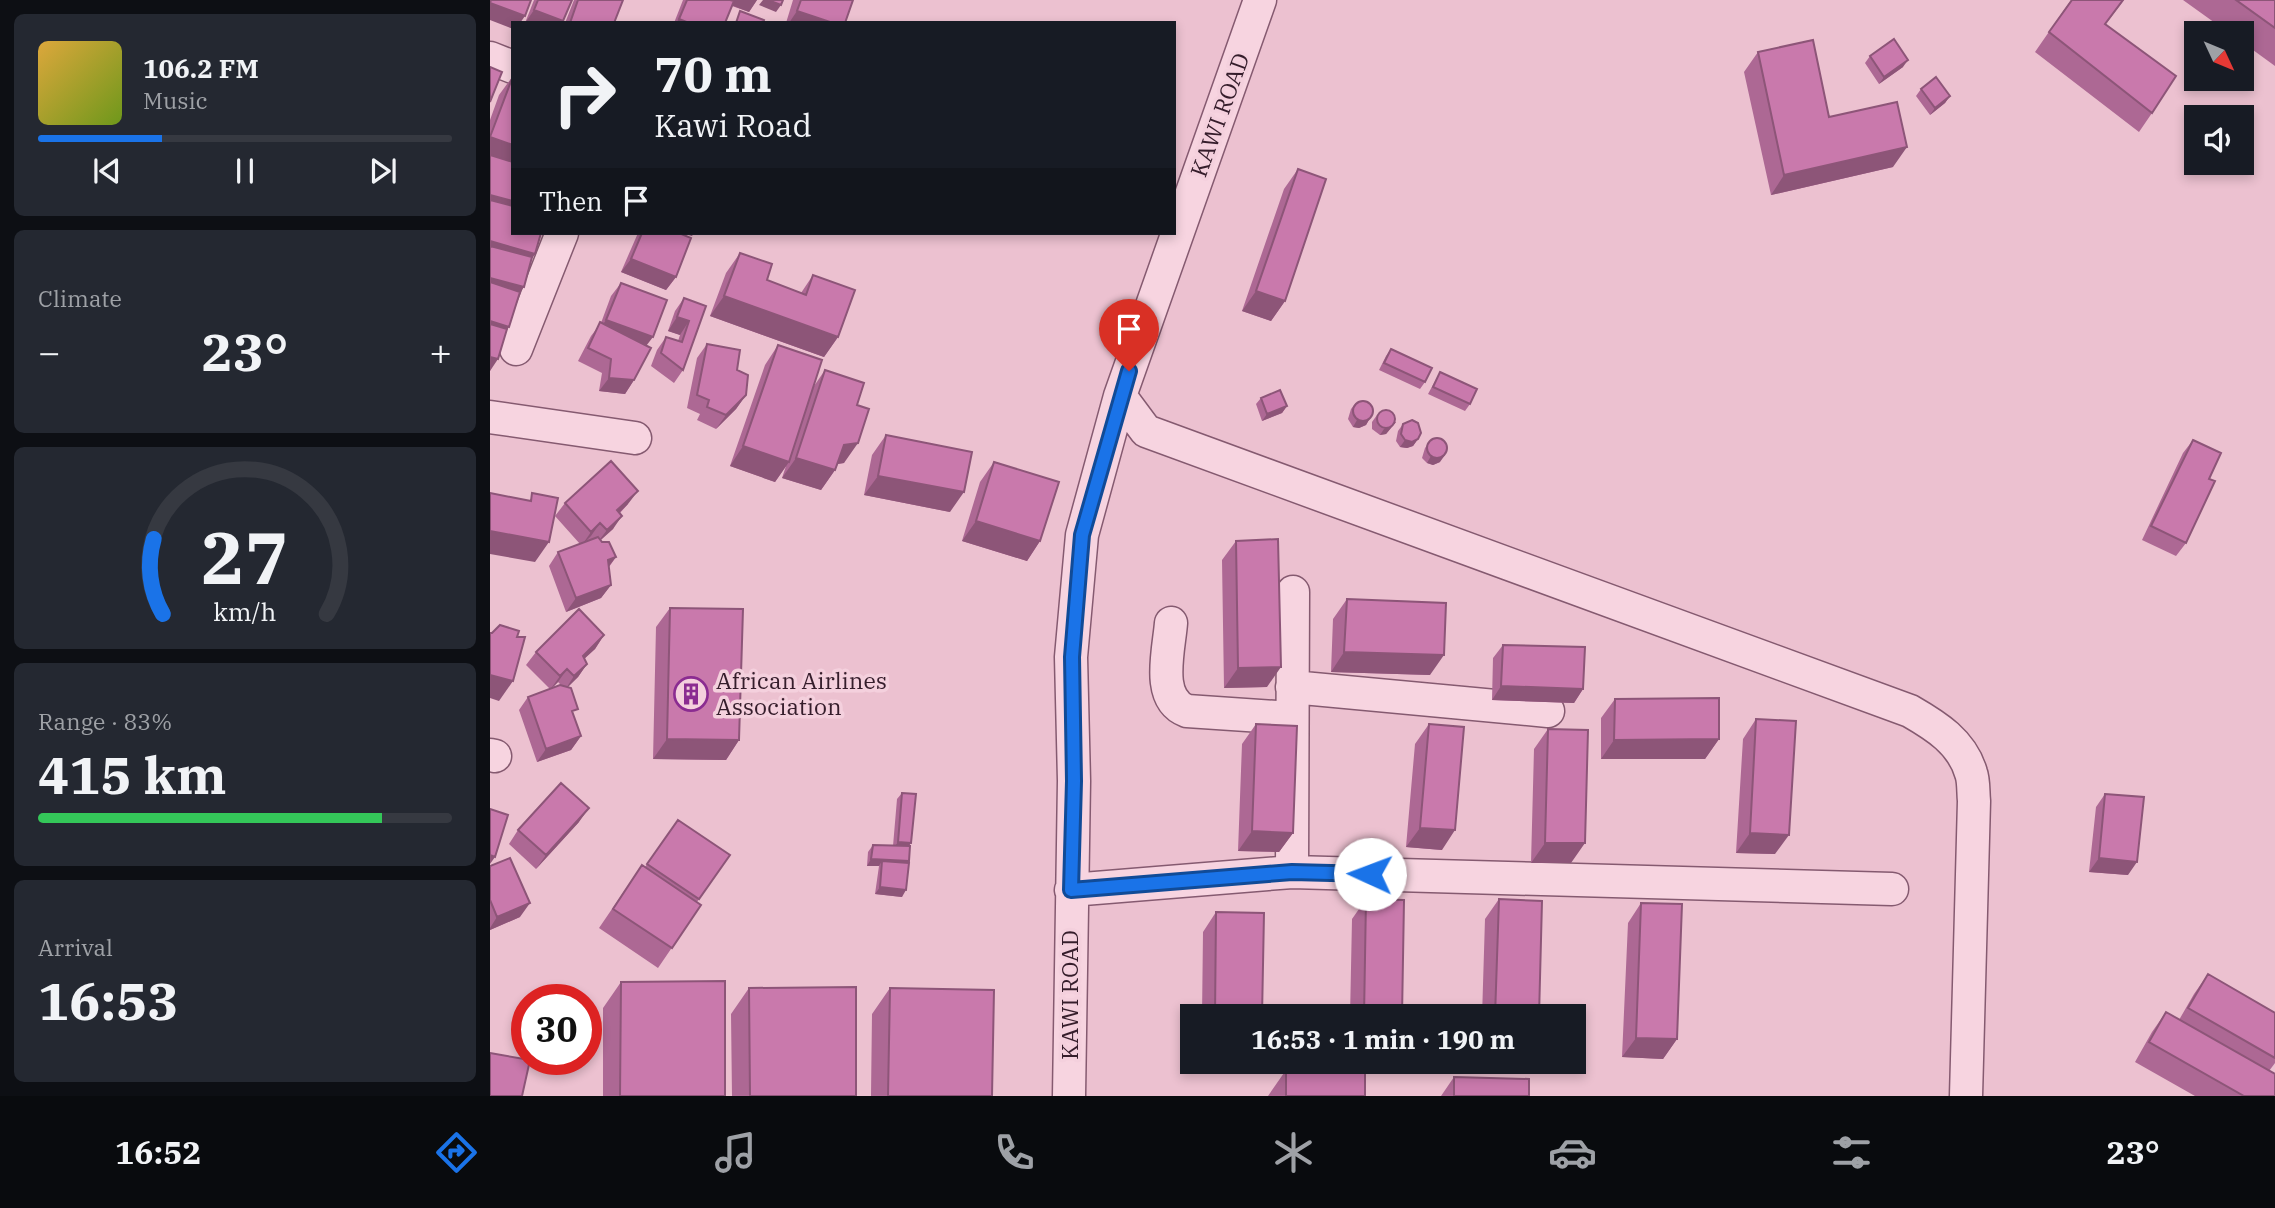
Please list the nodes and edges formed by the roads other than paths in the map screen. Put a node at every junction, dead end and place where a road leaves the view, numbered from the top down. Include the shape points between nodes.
1 (1261, 0) edge
2 (490, 58) edge
3 (511, 66) edge
4 (561, 235) edge
5 (516, 349) dead end
6 (1120, 396) junction
7 (490, 417) edge
8 (635, 438) dead end
9 (1293, 592) dead end
10 (1171, 623) dead end
11 (1292, 703) junction
12 (1548, 711) dead end
13 (1292, 872) junction
14 (1892, 889) dead end
15 (1071, 890) junction
16 (1069, 1096) edge
17 (1966, 1096) edge

1 - 6 street, KAWI ROAD
2 - 3 street
4 - 5 street
6 - 15 street, KAWI ROAD via 1082,535 1072,657
6 - 17 street via 1146,431 1910,711 1949,737 1972,774
7 - 8 street
9 - 11 street
10 - 11 street via 1166,689 1177,707 1187,711
11 - 12 street
11 - 13 street
13 - 14 street
13 - 15 street
15 - 16 street, KAWI ROAD

